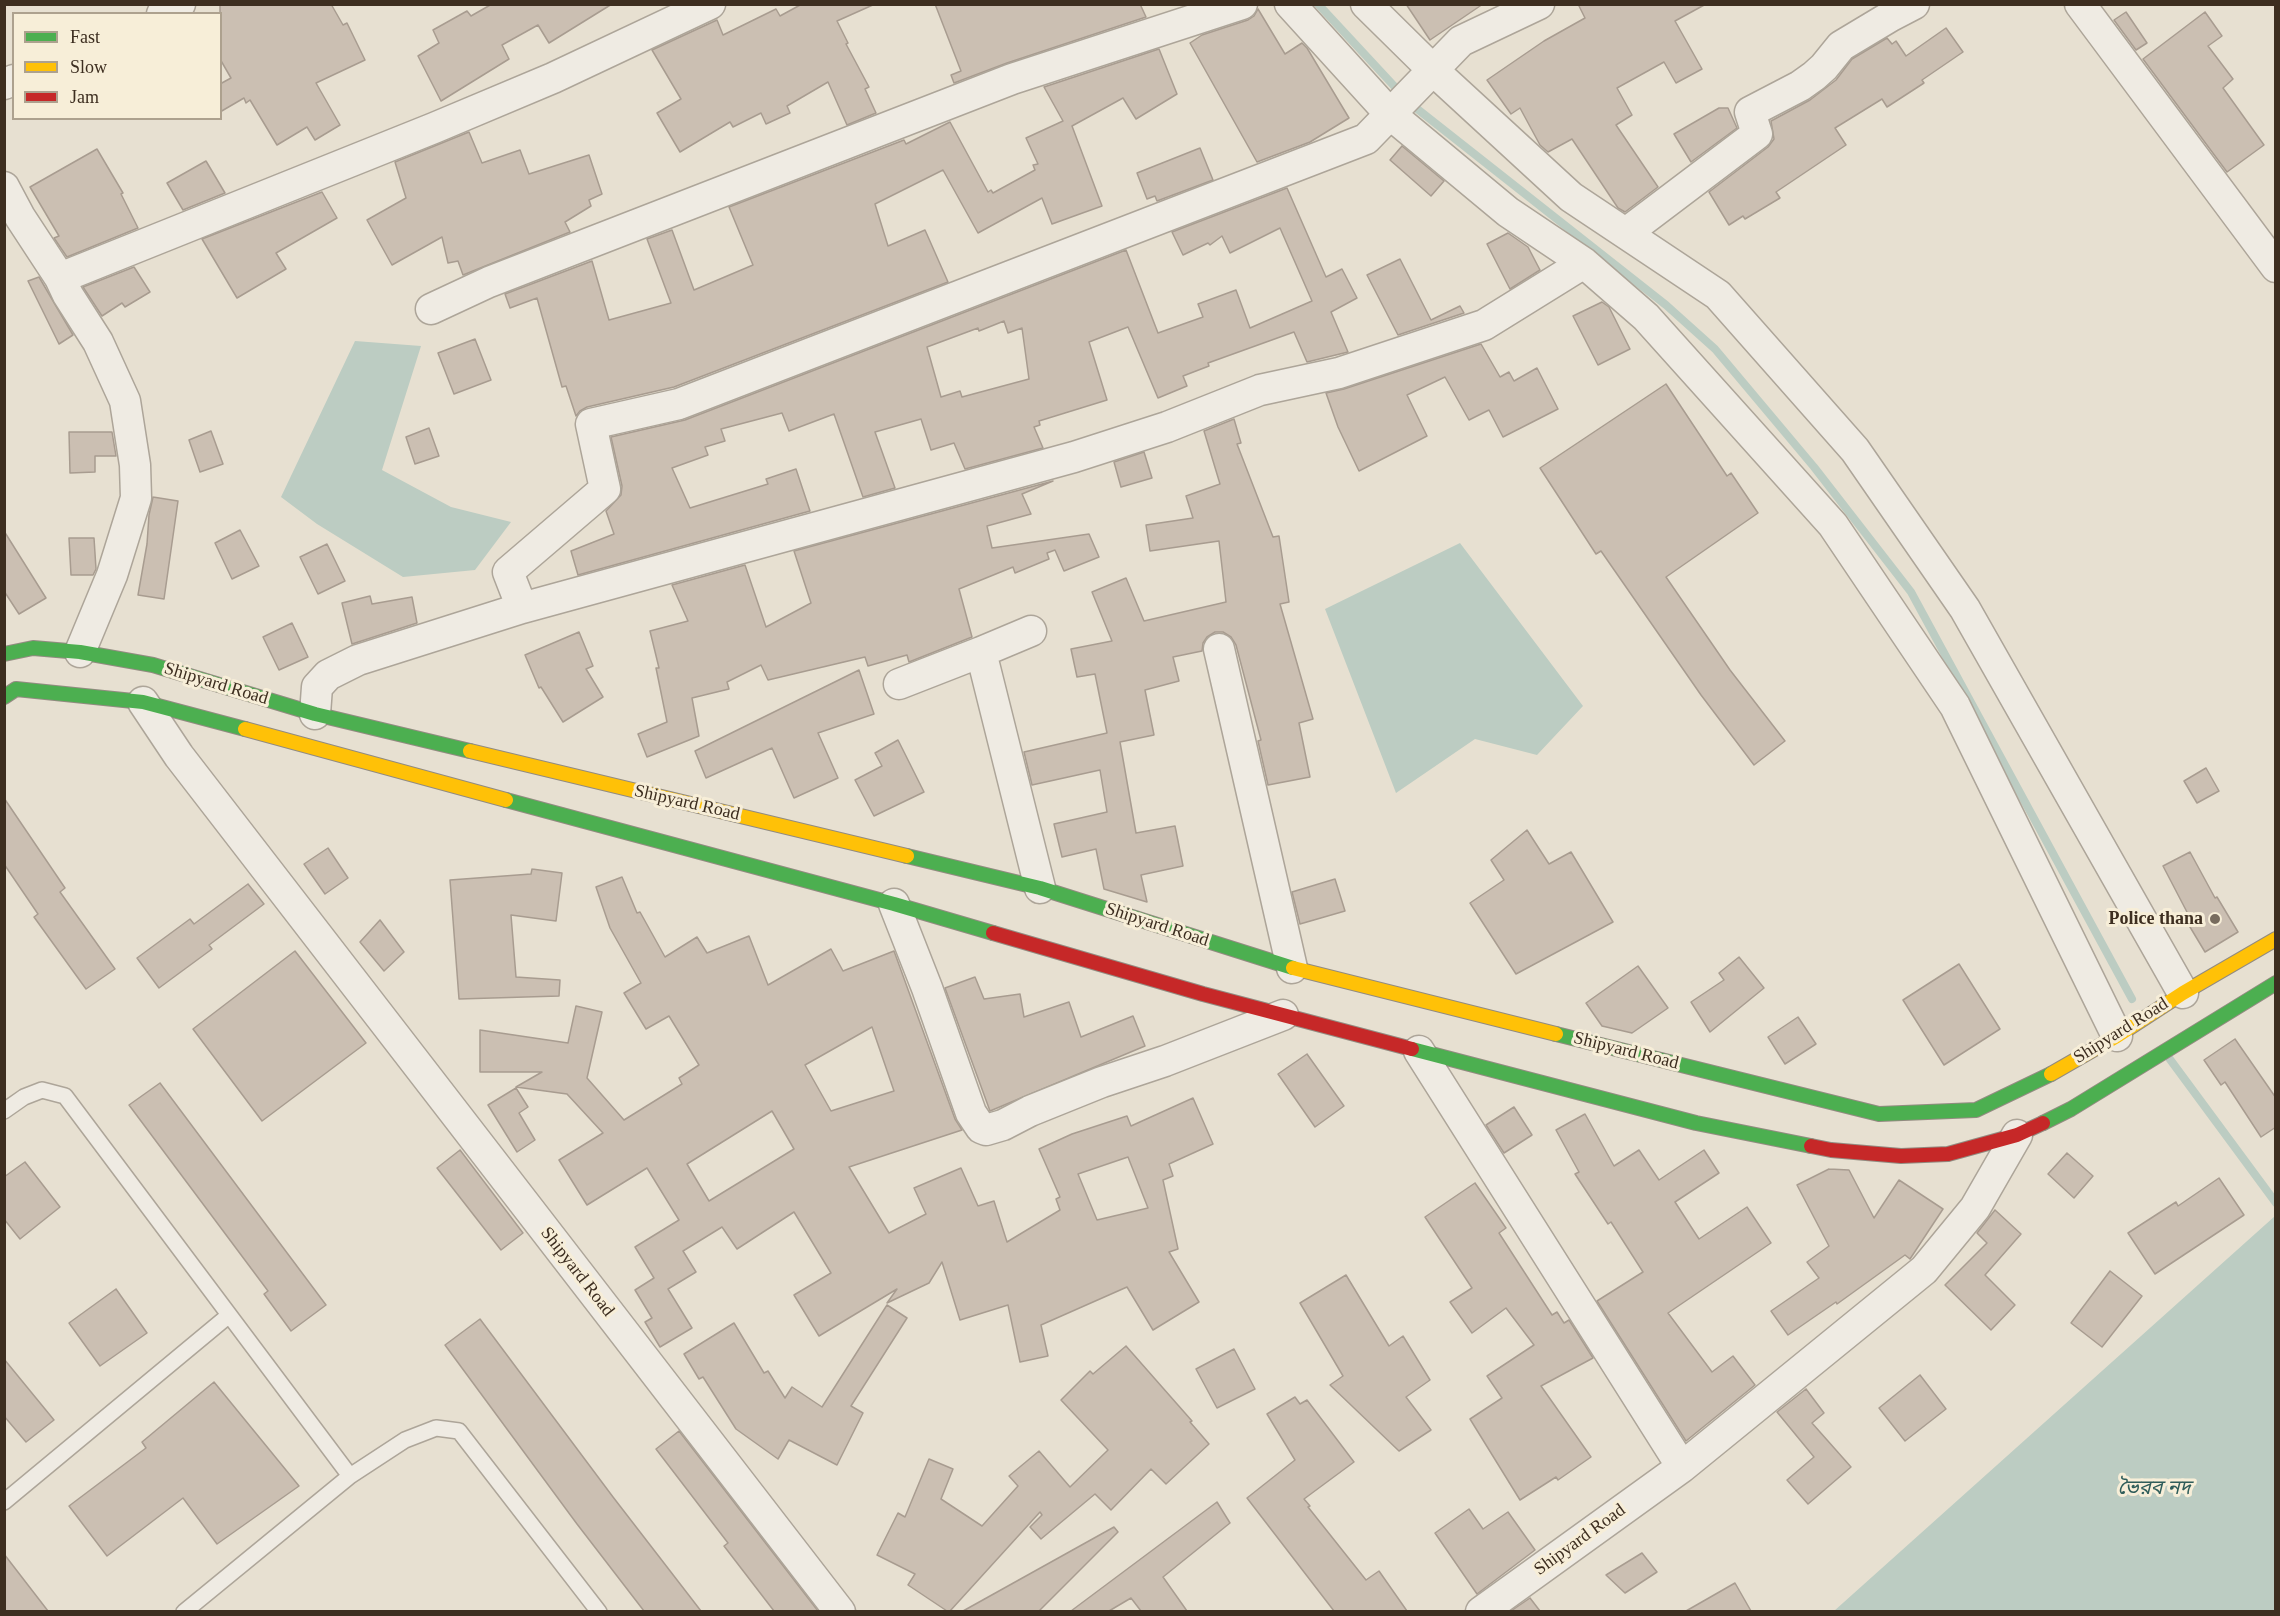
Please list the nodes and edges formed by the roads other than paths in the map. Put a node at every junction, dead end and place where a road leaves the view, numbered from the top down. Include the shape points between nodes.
1 (180, 4) edge
2 (710, 4) edge
3 (1242, 4) edge
4 (1290, 4) edge
5 (1366, 4) edge
6 (1539, 4) edge
7 (1914, 4) edge
8 (2080, 4) edge
9 (166, 12) edge
10 (1434, 71) junction
11 (1390, 114) junction
12 (4, 187) edge
13 (1626, 234) junction
14 (1584, 263) junction
15 (2276, 267) edge
16 (60, 278) junction
17 (431, 309) dead end
18 (522, 608) junction
19 (1031, 631) dead end
20 (1219, 649) dead end
21 (80, 652) junction
22 (981, 652) junction
23 (4, 654) edge
24 (899, 684) dead end
25 (10, 693) edge
26 (143, 702) junction
27 (315, 714) junction
28 (1040, 888) junction
29 (894, 904) junction
30 (2276, 939) edge
31 (1292, 968) junction
32 (2276, 982) edge
33 (2183, 993) junction
34 (1283, 1015) junction
35 (2117, 1036) junction
36 (1419, 1051) junction
37 (4, 1112) edge
38 (2017, 1135) junction
39 (228, 1316) junction
40 (1682, 1467) junction
41 (350, 1476) junction
42 (4, 1502) edge
43 (184, 1611) edge
44 (599, 1611) edge
45 (840, 1611) edge
46 (1481, 1611) edge

1 - 9 street
2 - 16 street via 434,129
3 - 17 street via 1012,79 500,278
4 - 11 street
5 - 10 street
6 - 10 street via 1461,41
7 - 13 street via 1841,46 1824,67 1800,86 1750,112 1757,134
8 - 15 street
10 - 11 street
10 - 13 street via 1571,197
11 - 14 street via 1508,212
11 - 18 street via 1366,139 1344,148 679,404 591,424 605,489 508,572
12 - 16 street
13 - 33 street via 1718,295 1855,450 1965,609
14 - 18 street via 1484,325 1339,373 1260,390 1167,427 1074,457
14 - 35 street via 1646,317 1833,525 1955,706
16 - 21 street via 99,342 125,401 135,465 136,498 112,575
18 - 27 street via 358,660 328,675 317,687
19 - 22 street
20 - 31 street
21 - 23 main road, Shipyard Road via 33,648
21 - 27 main road, Shipyard Road via 153,665
22 - 24 street
22 - 28 street
25 - 26 main road
26 - 29 main road
26 - 45 street, Shipyard Road via 179,756
27 - 28 main road, Shipyard Road
28 - 31 main road, Shipyard Road
29 - 34 main road
29 - 34 street via 971,1113 986,1130
30 - 33 main road, Shipyard Road
31 - 35 main road, Shipyard Road via 1879,1114 1976,1110
32 - 38 main road via 2070,1108
33 - 35 main road, Shipyard Road
34 - 36 main road
36 - 38 main road via 1696,1123 1831,1150 1901,1156 1948,1154
36 - 40 street
37 - 39 lane via 42,1090 65,1096
38 - 40 street, Shipyard Road via 1976,1208 1924,1270
39 - 41 lane
39 - 42 lane
40 - 46 street, Shipyard Road
41 - 43 lane
41 - 44 lane via 405,1440 436,1428 459,1431

